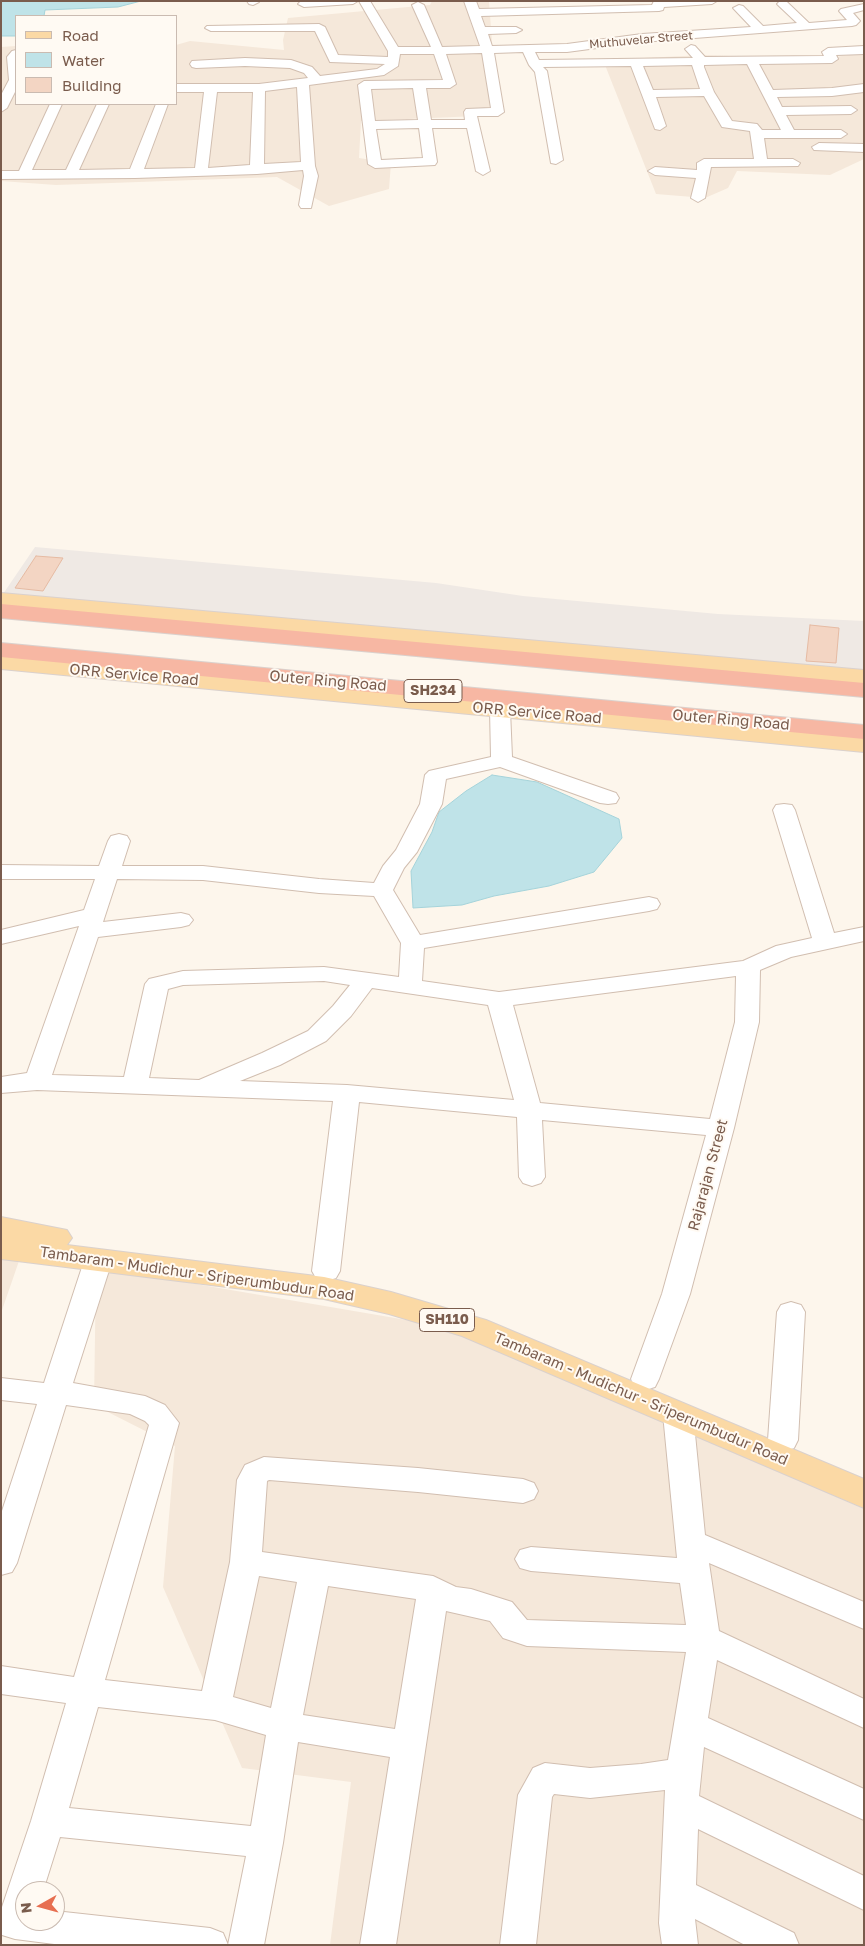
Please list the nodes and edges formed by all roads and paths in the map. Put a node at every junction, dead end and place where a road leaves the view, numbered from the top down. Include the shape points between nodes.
1 (353, 1) edge
2 (364, 1) edge
3 (712, 1) edge
4 (691, 3) junction
5 (304, 4) dead end
6 (657, 4) edge
7 (783, 4) dead end
8 (418, 5) dead end
9 (609, 5) edge
10 (510, 6) edge
11 (548, 6) edge
12 (472, 7) edge
13 (864, 7) edge
14 (739, 8) dead end
15 (314, 14) dead end
16 (667, 20) dead end
17 (615, 23) dead end
18 (837, 24) junction
19 (556, 26) dead end
20 (806, 26) junction
21 (210, 27) dead end
22 (319, 27) junction
23 (784, 28) junction
24 (760, 29) junction
25 (516, 30) dead end
26 (481, 31) junction
27 (722, 32) junction
28 (678, 36) junction
29 (857, 39) edge
30 (798, 40) dead end
31 (487, 49) junction
32 (528, 49) junction
33 (200, 50) dead end
34 (438, 50) junction
35 (864, 50) edge
36 (394, 55) junction
37 (10, 56) edge
38 (832, 59) junction
39 (752, 60) junction
40 (768, 60) junction
41 (698, 61) junction
42 (636, 62) junction
43 (196, 64) junction
44 (534, 64) junction
45 (184, 71) dead end
46 (15, 76) edge
47 (1, 80) edge
48 (15, 80) edge
49 (317, 81) junction
50 (15, 82) edge
51 (303, 83) junction
52 (419, 84) junction
53 (864, 86) edge
54 (178, 88) edge
55 (259, 88) junction
56 (211, 89) junction
57 (708, 92) junction
58 (648, 94) junction
59 (769, 94) junction
60 (56, 105) edge
61 (103, 105) edge
62 (162, 105) edge
63 (1, 108) edge
64 (851, 110) dead end
65 (778, 112) junction
66 (425, 124) junction
67 (473, 124) junction
68 (369, 125) junction
69 (660, 126) dead end
70 (789, 132) junction
71 (806, 133) junction
72 (758, 134) junction
73 (841, 134) dead end
74 (864, 148) edge
75 (556, 160) dead end
76 (761, 162) junction
77 (793, 163) dead end
78 (306, 167) junction
79 (257, 170) junction
80 (483, 171) dead end
81 (201, 172) junction
82 (135, 174) junction
83 (70, 175) junction
84 (1, 176) edge
85 (23, 176) junction
86 (657, 177) dead end
87 (306, 205) dead end
88 (1, 600) edge
89 (46, 604) junction
90 (1, 610) edge
91 (123, 622) junction
92 (1, 650) edge
93 (1, 662) edge
94 (180, 667) junction
95 (100, 671) junction
96 (864, 678) edge
97 (864, 690) edge
98 (500, 710) junction
99 (864, 732) edge
100 (864, 744) edge
101 (502, 760) junction
102 (608, 798) dead end
103 (784, 810) dead end
104 (119, 841) dead end
105 (1, 872) edge
106 (108, 872) junction
107 (382, 890) junction
108 (649, 904) dead end
109 (181, 920) dead end
110 (91, 923) junction
111 (864, 934) edge
112 (1, 937) edge
113 (825, 941) junction
114 (413, 943) junction
115 (748, 967) junction
116 (366, 980) junction
117 (410, 986) junction
118 (499, 999) junction
119 (1, 1078) edge
120 (37, 1082) junction
121 (1, 1085) edge
122 (135, 1086) junction
123 (197, 1089) junction
124 (347, 1093) junction
125 (529, 1110) junction
126 (721, 1128) junction
127 (532, 1177) dead end
128 (1, 1228) edge
129 (1, 1248) edge
130 (98, 1261) junction
131 (326, 1271) junction
132 (791, 1312) dead end
133 (641, 1387) junction
134 (1, 1389) edge
135 (54, 1395) junction
136 (681, 1406) junction
137 (783, 1440) junction
138 (864, 1474) edge
139 (523, 1491) dead end
140 (864, 1494) edge
141 (692, 1557) junction
142 (531, 1559) dead end
143 (246, 1562) junction
144 (1, 1563) edge
145 (315, 1572) junction
146 (434, 1590) junction
147 (864, 1616) edge
148 (704, 1639) junction
149 (1, 1680) edge
150 (86, 1692) junction
151 (215, 1706) junction
152 (864, 1714) edge
153 (284, 1726) junction
154 (691, 1726) junction
155 (409, 1746) junction
156 (682, 1788) junction
157 (864, 1805) edge
158 (48, 1820) junction
159 (266, 1843) junction
160 (678, 1893) junction
161 (864, 1894) edge
162 (210, 1945) edge
163 (246, 1945) edge
164 (378, 1945) edge
165 (518, 1945) edge
166 (680, 1945) edge
167 (782, 1945) edge

1 - 5 street
2 - 36 street
3 - 4 street
4 - 6 street
4 - 27 street
6 - 9 street
6 - 16 street
7 - 20 street
8 - 34 street
9 - 11 street
9 - 17 street
10 - 11 street
10 - 12 street
11 - 19 street
12 - 26 street
13 - 18 street via 842,9 854,22
14 - 24 street
15 - 22 street
18 - 20 street, Muthuvelar Street
18 - 29 street
20 - 23 street, Muthuvelar Street
21 - 22 street
22 - 36 street, Muthuvelar Street via 334,59
23 - 24 street, Muthuvelar Street
23 - 30 street
24 - 27 street, Muthuvelar Street
25 - 26 street
26 - 31 street
27 - 28 street, Muthuvelar Street
27 - 40 street via 740,47
28 - 32 street, Muthuvelar Street
28 - 41 street via 699,57
31 - 32 street, Muthuvelar Street
31 - 34 street, Muthuvelar Street
31 - 67 street via 498,112 470,112
32 - 44 street
33 - 43 street
34 - 36 street, Muthuvelar Street
34 - 52 street via 450,84
35 - 38 street via 828,52
36 - 49 street via 394,63 380,72
37 - 46 street
38 - 40 street
38 - 53 street
39 - 40 street
39 - 41 street
39 - 59 street via 764,75
41 - 42 street
41 - 57 street
42 - 44 street
42 - 58 street
43 - 45 street
43 - 49 street via 291,64 308,70
44 - 75 street via 541,71
47 - 48 street
49 - 51 street
50 - 63 street
51 - 55 street
51 - 78 street
52 - 66 street
52 - 68 street via 364,85
53 - 59 street via 832,92
54 - 56 street
55 - 56 street
55 - 79 street
56 - 81 street
57 - 58 street
57 - 72 street via 727,124 755,128
58 - 69 street
59 - 65 street
60 - 85 street
61 - 83 street
62 - 82 street
64 - 65 street
65 - 70 street
66 - 67 street
66 - 68 street
66 - 68 street via 430,162 375,164
67 - 80 street
70 - 71 street
70 - 72 street
71 - 73 street
71 - 74 street via 807,150
72 - 76 street
76 - 77 street
76 - 86 street via 706,162 701,186
78 - 79 street
78 - 87 street via 311,176
79 - 81 street
81 - 82 street
82 - 83 street
83 - 85 street
84 - 85 street
88 - 89 main road
89 - 91 highway
89 - 96 main road
90 - 91 highway
91 - 97 highway
92 - 94 highway, Outer Ring Road / SH234
93 - 95 main road, ORR Service Road
94 - 95 highway
94 - 99 highway, Outer Ring Road / SH234
95 - 98 main road, ORR Service Road
98 - 100 main road, ORR Service Road
98 - 101 street
101 - 102 street
101 - 107 street via 436,775 431,804
103 - 113 street
104 - 106 street
105 - 106 street
106 - 107 street via 203,873
106 - 110 street
107 - 114 street
108 - 114 street
109 - 110 street
110 - 112 street
110 - 120 street
111 - 113 street
113 - 115 street via 784,951
114 - 117 street
115 - 118 street
115 - 126 street, Rajarajan Street via 747,1022
116 - 117 street
116 - 122 street via 324,974 183,978 157,984
116 - 123 street via 317,1036
117 - 118 street
118 - 125 street
119 - 120 street
120 - 121 street
120 - 122 street
122 - 123 street
123 - 124 street
124 - 125 street
124 - 131 street
125 - 126 street
125 - 127 street
126 - 133 street, Rajarajan Street via 676,1294
128 - 131 main road, Tambaram - Mudichur - Sriperumbudur Road / SH110 via 105,1246
129 - 130 main road, Tambaram - Mudichur - Sriperumbudur Road / SH110
130 - 133 main road, Tambaram - Mudichur - Sriperumbudur Road / SH110 via 324,1288 391,1303 474,1328
130 - 135 street
131 - 133 main road, Tambaram - Mudichur - Sriperumbudur Road / SH110 via 484,1312
132 - 137 street
133 - 136 main road, Tambaram - Mudichur - Sriperumbudur Road / SH110
134 - 135 street
135 - 144 street
135 - 150 street via 73,1394 136,1404 155,1413 164,1423
136 - 137 main road, Tambaram - Mudichur - Sriperumbudur Road / SH110
136 - 140 main road, Tambaram - Mudichur - Sriperumbudur Road / SH110
136 - 141 street
137 - 138 main road, Tambaram - Mudichur - Sriperumbudur Road / SH110
139 - 143 street via 264,1468 252,1480
141 - 142 street
141 - 147 street
141 - 148 street
143 - 145 street
143 - 151 street
145 - 146 street
145 - 153 street
146 - 148 street via 449,1599 501,1611 514,1629 527,1634
146 - 155 street
148 - 152 street
148 - 154 street
149 - 150 street
150 - 151 street
150 - 158 street
151 - 153 street
153 - 155 street
153 - 159 street
154 - 156 street
154 - 157 street
155 - 164 street
156 - 160 street
156 - 161 street
156 - 165 street via 641,1779 590,1783 545,1778 534,1795
158 - 159 street
158 - 162 street via 15,1922
159 - 163 street
160 - 166 street
160 - 167 street

